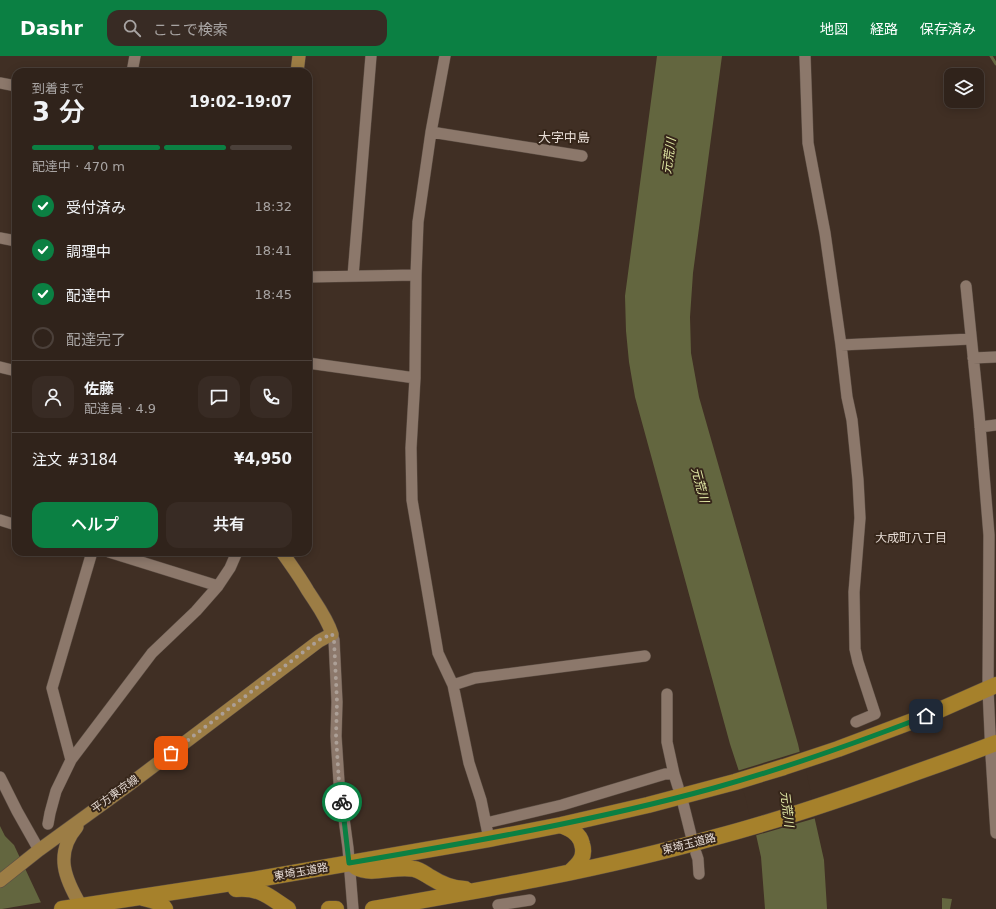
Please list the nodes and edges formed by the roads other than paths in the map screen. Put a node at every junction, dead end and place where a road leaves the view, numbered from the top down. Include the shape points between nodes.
1 (135, 56) edge
2 (299, 56) edge
3 (371, 56) edge
4 (445, 56) edge
5 (805, 56) edge
6 (133, 68) edge
7 (298, 68) edge
8 (0, 83) edge
9 (12, 85) edge
10 (431, 132) junction
11 (582, 156) dead end
12 (0, 238) edge
13 (12, 240) edge
14 (416, 275) junction
15 (354, 276) junction
16 (312, 277) edge
17 (966, 286) dead end
18 (971, 339) junction
19 (841, 345) junction
20 (996, 357) edge
21 (973, 358) junction
22 (312, 364) edge
23 (0, 367) edge
24 (12, 370) edge
25 (414, 378) junction
26 (996, 425) edge
27 (980, 427) junction
28 (0, 520) edge
29 (12, 524) edge
30 (91, 556) edge
31 (122, 556) edge
32 (235, 556) edge
33 (285, 556) edge
34 (992, 582) edge
35 (218, 586) junction
36 (332, 634) junction
37 (645, 656) dead end
38 (453, 685) junction
39 (992, 687) edge
40 (667, 694) dead end
41 (856, 722) dead end
42 (993, 744) edge
43 (71, 760) junction
44 (674, 774) junction
45 (0, 777) edge
46 (678, 787) dead end
47 (683, 803) dead end
48 (86, 816) junction
49 (486, 823) junction
50 (48, 824) dead end
51 (561, 825) junction
52 (996, 833) edge
53 (489, 839) junction
54 (692, 839) dead end
55 (36, 853) junction
56 (696, 854) dead end
57 (349, 863) junction
58 (570, 872) junction
59 (699, 874) dead end
60 (0, 881) edge
61 (197, 888) junction
62 (488, 888) junction
63 (141, 897) junction
64 (530, 900) dead end
65 (498, 907) edge
66 (70, 908) edge
67 (165, 909) edge
68 (288, 909) edge
69 (329, 909) edge
70 (336, 909) edge
71 (353, 909) edge
72 (373, 909) edge

1 - 6 street
2 - 7 main road
3 - 15 street
4 - 10 street
5 - 19 street via 808,143 825,233
8 - 9 street
10 - 11 street
10 - 14 street via 418,222
12 - 13 street
14 - 15 street
14 - 25 street
15 - 16 street
17 - 18 street
18 - 19 street
18 - 21 street
19 - 41 street via 852,420 860,518 854,592 855,649 875,714
20 - 21 street
21 - 27 street
22 - 25 street
23 - 24 street
25 - 38 street via 410,448 412,500 438,653
26 - 27 street
27 - 34 street
28 - 29 street
30 - 43 street via 52,688
31 - 35 street
32 - 35 street
33 - 36 main road via 317,604
34 - 39 street via 989,624
35 - 43 street via 152,653
36 - 48 main road, 平方東京線 via 319,640
36 - 57 street via 336,675 339,782
37 - 38 street via 474,678
38 - 49 street via 469,763
39 - 42 street
39 - 51 highway, 東埼玉道路 via 926,716 784,767 702,791
40 - 44 street via 667,742
42 - 52 street
42 - 58 highway, 東埼玉道路 via 793,815 716,838
43 - 50 street via 56,791
44 - 46 street
44 - 49 street via 665,774 562,805
45 - 55 street
47 - 54 street
48 - 55 main road, 平方東京線
48 - 66 main road via 67,841 64,852 64,870 73,893
49 - 53 street
51 - 53 highway, 東埼玉道路
51 - 58 highway via 577,835 584,850 582,859
53 - 57 highway, 東埼玉道路
55 - 60 main road, 平方東京線
56 - 59 street
57 - 61 highway, 東埼玉道路
57 - 62 highway via 367,871 402,867 415,869 449,887 459,889
57 - 71 street
58 - 62 highway, 東埼玉道路
61 - 63 highway, 東埼玉道路
61 - 68 highway via 254,889
62 - 65 street
62 - 72 highway, 東埼玉道路
63 - 66 highway, 東埼玉道路
63 - 67 highway via 155,901
64 - 65 street
69 - 70 highway

